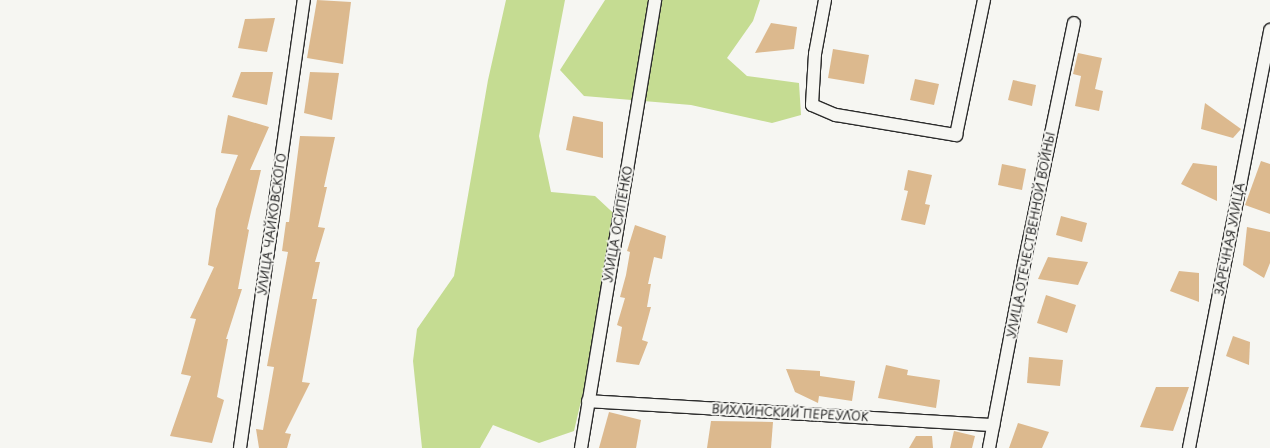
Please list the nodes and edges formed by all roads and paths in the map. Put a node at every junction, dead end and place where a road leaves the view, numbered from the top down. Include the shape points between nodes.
1 (304, 0) edge
2 (655, 0) edge
3 (825, 0) edge
4 (984, 0) edge
5 (1074, 23) dead end
6 (1270, 30) edge
7 (588, 401) junction
8 (993, 425) junction
9 (240, 448) edge
10 (581, 448) edge
11 (989, 448) edge
12 (1189, 448) edge

1 - 9 street, УЛИЦА ЧАЙКОВСКОГО
2 - 7 street, УЛИЦА ОСИПЕНКО
3 - 4 street via 815,54 812,105 836,114 956,135
5 - 8 street, УЛИЦА ОТЕЧЕСТВЕННОЙ ВОЙНЫ
6 - 12 street, ЗАРЕЧНАЯ УЛИЦА
7 - 8 street, ВИХЛИНСКИЙ ПЕРЕУЛОК
7 - 10 street, УЛИЦА ОСИПЕНКО
8 - 11 street, УЛИЦА ОТЕЧЕСТВЕННОЙ ВОЙНЫ

